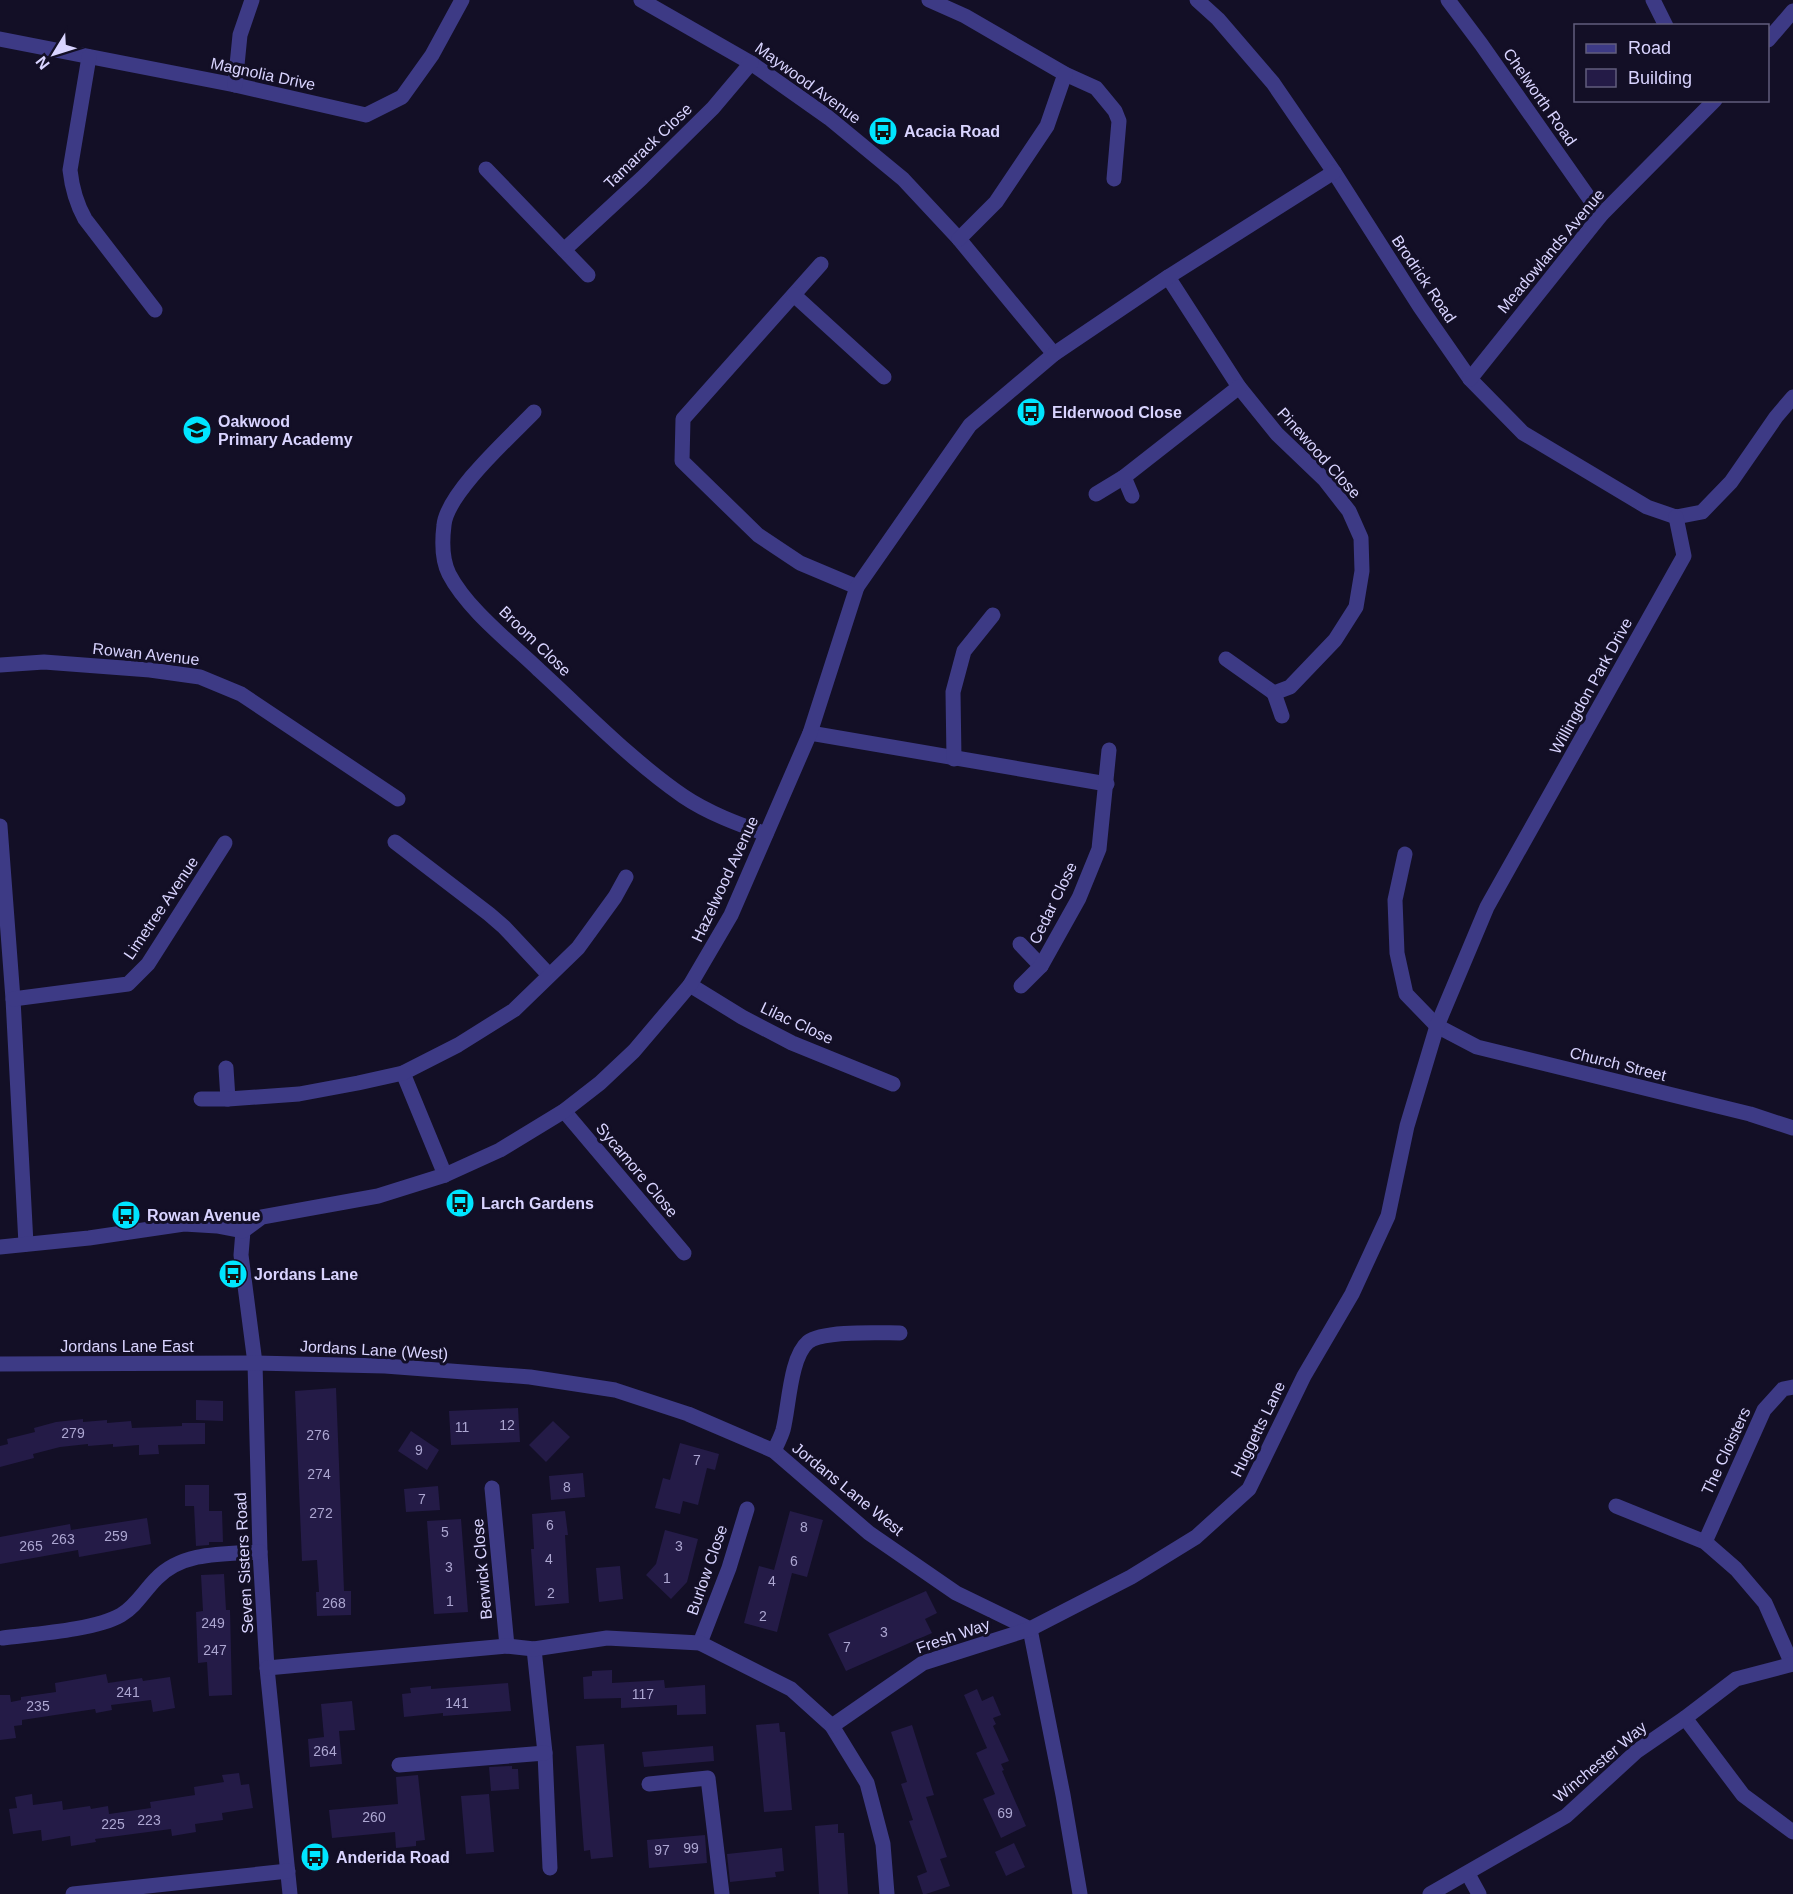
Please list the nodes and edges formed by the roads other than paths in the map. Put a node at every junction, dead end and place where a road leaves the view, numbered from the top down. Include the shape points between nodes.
1 (252, 0) edge
2 (462, 0) edge
3 (641, 0) edge
4 (929, 0) edge
5 (1197, 0) edge
6 (1448, 0) edge
7 (1653, 0) edge
8 (1793, 11) edge
9 (1665, 24) edge
10 (1769, 38) edge
11 (0, 39) edge
12 (89, 57) junction
13 (751, 63) junction
14 (1065, 74) junction
15 (235, 85) junction
16 (1709, 103) edge
17 (486, 169) dead end
18 (1334, 172) junction
19 (1114, 179) dead end
20 (1601, 215) junction
21 (958, 239) junction
22 (564, 250) junction
23 (821, 264) dead end
24 (588, 275) dead end
25 (1168, 277) junction
26 (794, 295) junction
27 (155, 309) dead end
28 (1054, 354) junction
29 (884, 377) dead end
30 (1470, 379) junction
31 (1239, 387) junction
32 (1793, 397) edge
33 (534, 412) dead end
34 (1124, 477) junction
35 (1096, 494) dead end
36 (1132, 496) dead end
37 (1676, 517) junction
38 (857, 587) junction
39 (993, 615) dead end
40 (1226, 659) dead end
41 (0, 666) edge
42 (1274, 693) junction
43 (1282, 716) dead end
44 (810, 733) junction
45 (1110, 750) dead end
46 (954, 759) junction
47 (1107, 784) junction
48 (398, 799) dead end
49 (0, 826) edge
50 (766, 834) junction
51 (395, 842) dead end
52 (225, 843) dead end
53 (1405, 854) dead end
54 (626, 877) dead end
55 (1020, 944) dead end
56 (1041, 966) junction
57 (549, 975) junction
58 (690, 985) junction
59 (1021, 986) dead end
60 (13, 999) junction
61 (1437, 1026) junction
62 (226, 1068) dead end
63 (403, 1073) junction
64 (893, 1084) dead end
65 (201, 1099) dead end
66 (228, 1100) junction
67 (564, 1111) junction
68 (1793, 1128) edge
69 (445, 1175) junction
70 (243, 1231) junction
71 (26, 1244) junction
72 (0, 1247) edge
73 (684, 1253) dead end
74 (900, 1333) dead end
75 (255, 1363) junction
76 (0, 1364) edge
77 (491, 1374) joint
78 (1793, 1387) edge
79 (774, 1451) junction
80 (492, 1488) dead end
81 (1616, 1506) dead end
82 (747, 1509) dead end
83 (1705, 1542) junction
84 (260, 1551) junction
85 (1030, 1629) junction
86 (3, 1638) dead end
87 (700, 1643) junction
88 (507, 1646) junction
89 (534, 1649) junction
90 (1792, 1664) edge
91 (267, 1668) junction
92 (1685, 1718) junction
93 (832, 1726) junction
94 (545, 1753) junction
95 (399, 1765) dead end
96 (648, 1784) dead end
97 (1793, 1832) edge
98 (550, 1868) dead end
99 (288, 1871) junction
100 (1468, 1874) junction
101 (73, 1894) edge
102 (290, 1894) edge
103 (722, 1894) edge
104 (887, 1894) edge
105 (1080, 1894) edge
106 (1430, 1894) edge
107 (1479, 1894) edge

1 - 15 street via 240,35
2 - 15 street, Magnolia Drive via 432,55 402,97 366,115
3 - 13 street, Maywood Avenue
4 - 14 street via 965,16
5 - 18 street, Brodrick Road via 1273,83
6 - 20 street, Chelworth Road
7 - 9 street
8 - 10 street
11 - 12 street, Magnolia Drive
12 - 15 street, Magnolia Drive
12 - 27 street via 70,170 77,204
13 - 21 street, Maywood Avenue via 829,118 903,180
13 - 22 street, Tamarack Close via 713,108
14 - 19 street via 1096,88 1115,111 1119,121
14 - 21 street via 1047,126 996,202
16 - 20 street, Meadowlands Avenue
17 - 22 street
18 - 25 street, Hazelwood Avenue
18 - 30 street, Brodrick Road
20 - 30 street, Meadowlands Avenue
21 - 28 street, Maywood Avenue
22 - 24 street
23 - 26 street
25 - 28 street, Hazelwood Avenue
25 - 31 street, Pinewood Close
26 - 29 street
26 - 38 street via 683,419 682,461 758,535 800,563
28 - 38 street, Hazelwood Avenue via 970,425
30 - 37 street, Brodrick Road via 1523,433 1647,507
31 - 34 street
31 - 42 street, Pinewood Close via 1277,434 1324,479 1349,511 1361,538 1362,571 1356,607 1335,640 1290,687
32 - 37 street via 1731,482 1702,512
33 - 50 street, Broom Close via 465,485 453,503 444,523 443,557 448,573 463,596 502,635 651,772 685,798 729,821
34 - 35 street
34 - 36 street
37 - 61 street, Willingdon Park Drive via 1684,556 1487,908
38 - 44 street, Hazelwood Avenue
39 - 46 street via 964,651 953,692
40 - 42 street
41 - 48 street, Rowan Avenue via 45,662 200,677 241,694
42 - 43 street
44 - 46 street
44 - 50 street, Hazelwood Avenue
45 - 47 street, Cedar Close
46 - 47 street
47 - 56 street, Cedar Close via 1099,849 1079,898
49 - 60 street
50 - 58 street, Hazelwood Avenue via 731,915
51 - 57 street via 504,927
52 - 60 street, Limetree Avenue via 148,964 128,984
53 - 61 street, Church Street via 1395,900 1396,953 1406,994
54 - 57 street via 578,948
55 - 56 street, Cedar Close
56 - 59 street, Cedar Close
57 - 63 street via 495,1023
58 - 64 street, Lilac Close via 792,1043
58 - 67 street, Hazelwood Avenue via 634,1052
60 - 71 street
61 - 68 street, Church Street via 1477,1047
61 - 85 street, Huggetts Lane via 1407,1126 1388,1216 1352,1294 1304,1376 1249,1489 1197,1537 1131,1577
62 - 66 street
63 - 66 street via 299,1094
63 - 69 street
65 - 66 street
67 - 69 street, Hazelwood Avenue via 500,1150
67 - 73 street, Sycamore Close
69 - 70 street, Hazelwood Avenue via 378,1196 262,1217
70 - 71 street via 184,1224
70 - 75 street, Seven Sisters Road via 241,1255
71 - 72 street
74 - 79 street via 827,1336 808,1342 798,1356 782,1432
75 - 76 street, Jordans Lane East
75 - 77 street, Jordans Lane (West) via 385,1366
75 - 84 street, Seven Sisters Road
77 - 79 street, Jordans Lane West via 615,1390 688,1414
78 - 83 street, The Cloisters via 1784,1389 1764,1410
79 - 85 street, Jordans Lane West via 869,1533 956,1593
80 - 88 street, Berwick Close
81 - 83 street
82 - 87 street, Burlow Close
83 - 90 street via 1736,1569 1765,1603
84 - 86 street via 198,1556 168,1568 136,1603 121,1615 99,1624
84 - 91 street, Seven Sisters Road
85 - 93 street, Fresh Way via 923,1663
85 - 105 street
87 - 89 street via 606,1638
87 - 93 street via 791,1689
88 - 89 street
88 - 91 street
89 - 94 street
90 - 92 street, Winchester Way via 1736,1679
91 - 99 street, Seven Sisters Road
92 - 97 street via 1743,1795
92 - 100 street, Winchester Way via 1637,1751 1566,1816
93 - 104 street via 867,1783 883,1844
94 - 95 street
94 - 98 street
96 - 103 street via 708,1778
99 - 101 street
99 - 102 street, Seven Sisters Road
100 - 106 street, Winchester Way
100 - 107 street

